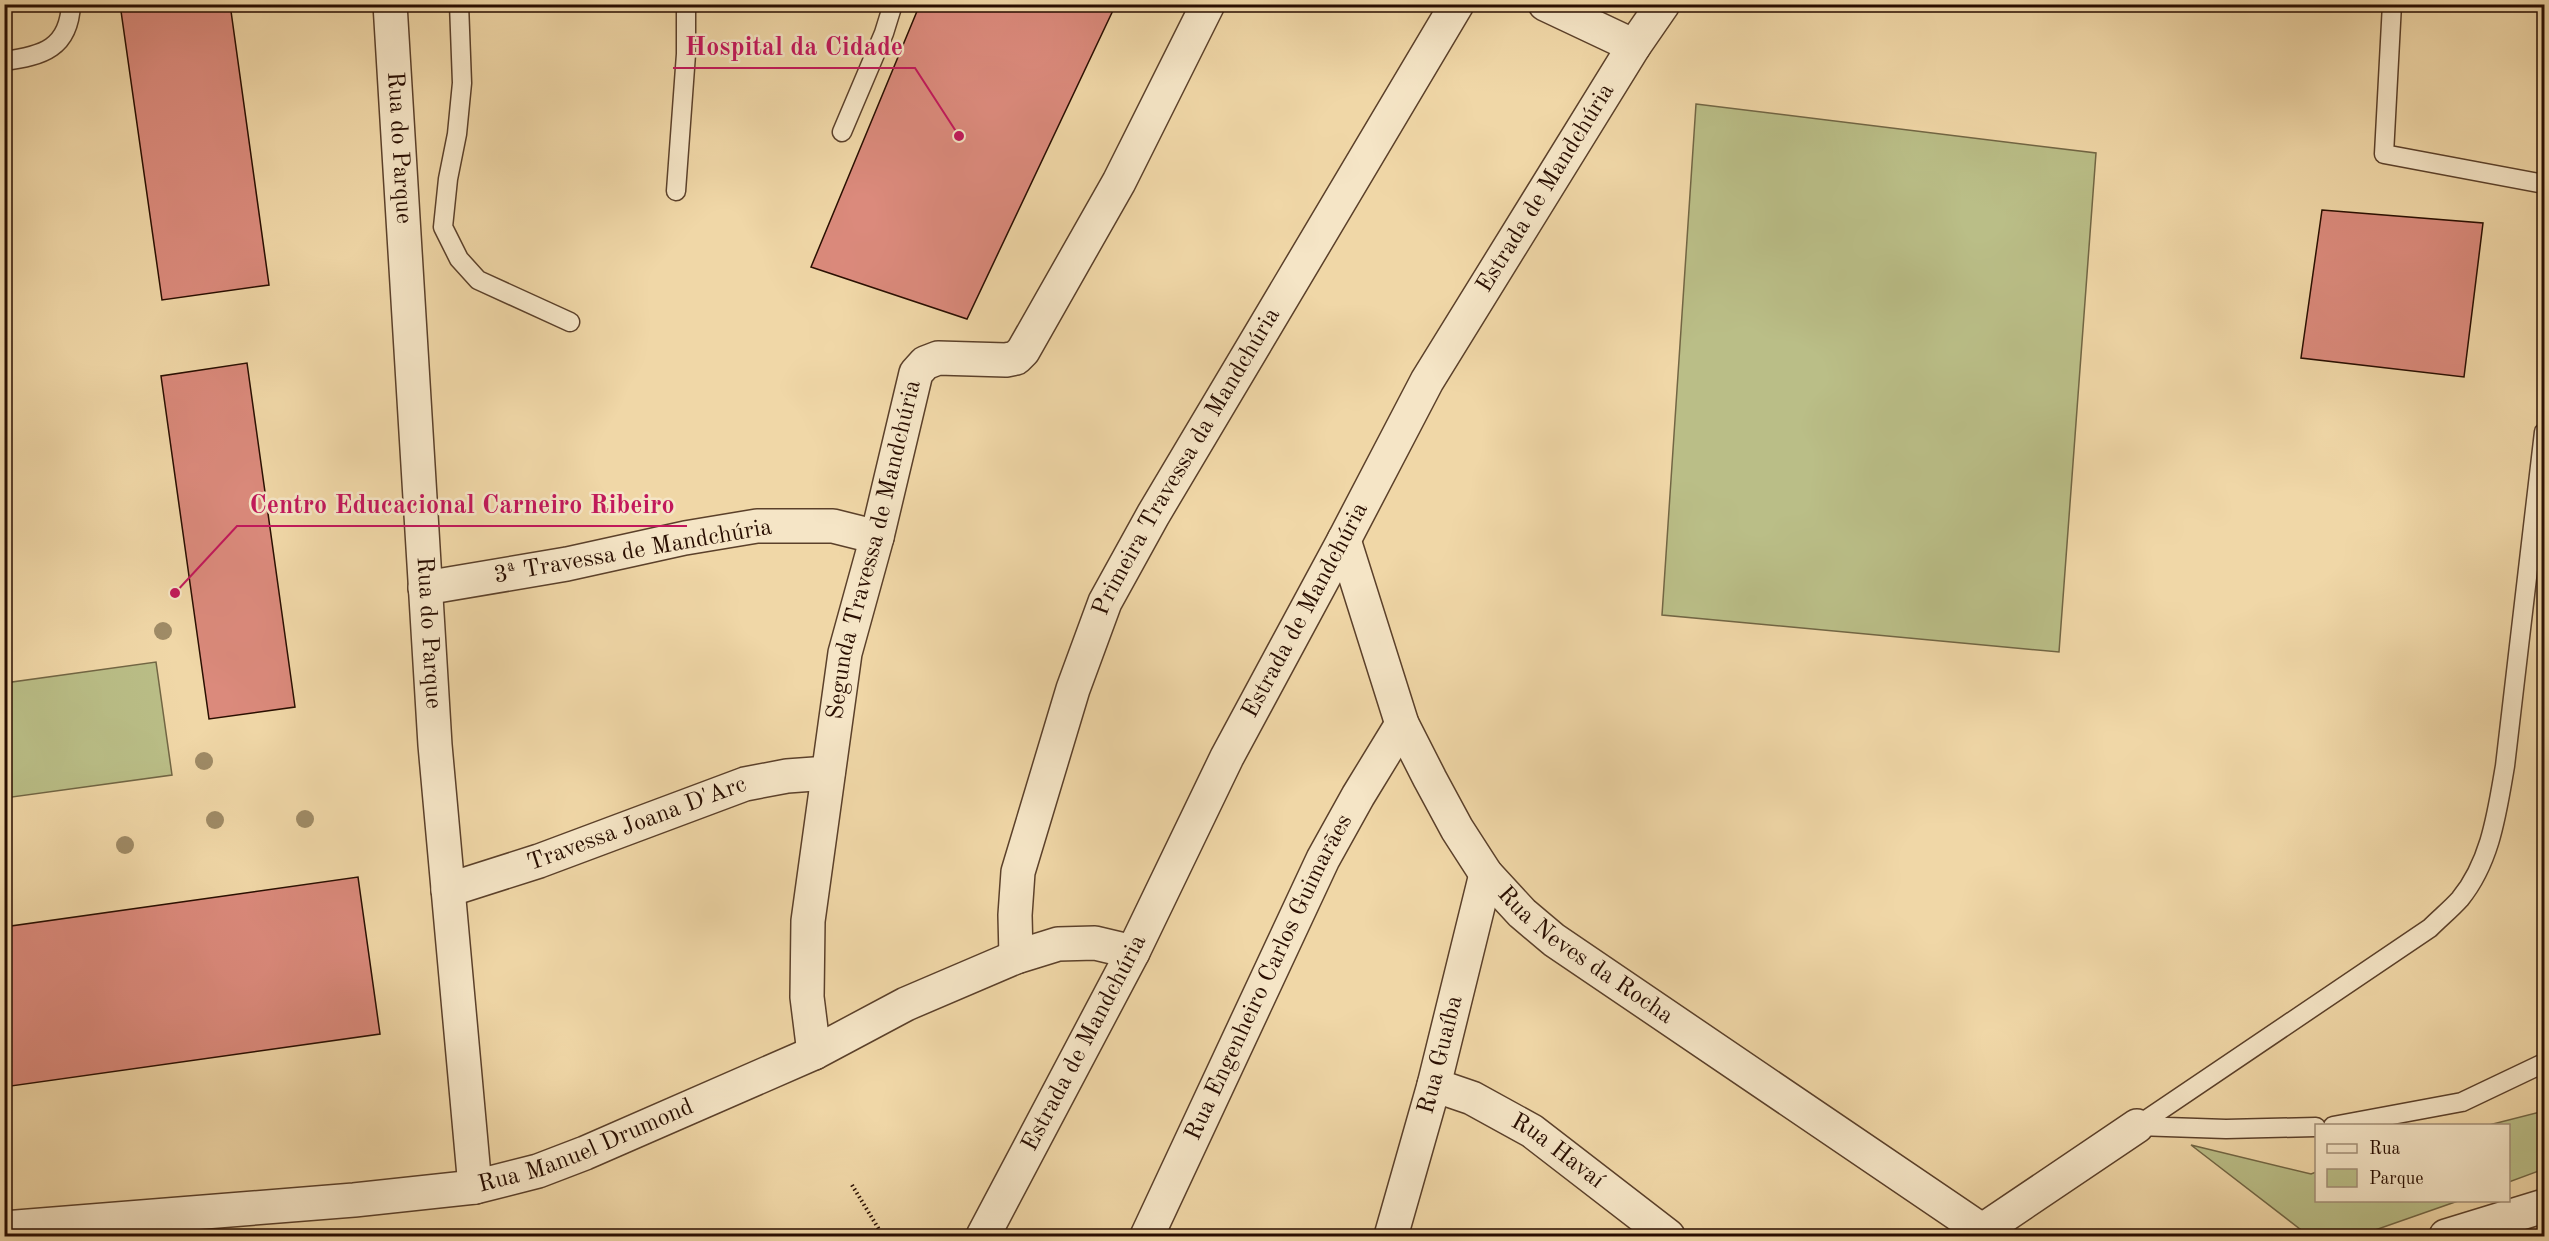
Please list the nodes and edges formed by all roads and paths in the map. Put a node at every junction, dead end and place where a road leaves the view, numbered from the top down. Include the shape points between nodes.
1 (71, 4) edge
2 (390, 4) edge
3 (459, 4) edge
4 (686, 4) edge
5 (893, 4) edge
6 (1208, 4) edge
7 (1457, 4) edge
8 (1545, 4) edge
9 (1663, 4) edge
10 (2392, 4) edge
11 (1634, 46) junction
12 (4, 61) edge
13 (842, 132) dead end
14 (2544, 184) edge
15 (676, 191) dead end
16 (570, 322) dead end
17 (2544, 432) edge
18 (877, 537) junction
19 (1344, 540) junction
20 (425, 588) junction
21 (1402, 724) junction
22 (828, 773) junction
23 (1486, 874) junction
24 (448, 891) junction
25 (1133, 952) junction
26 (1016, 957) junction
27 (814, 1053) junction
28 (2544, 1063) edge
29 (1434, 1085) junction
30 (2339, 1124) edge
31 (2137, 1126) junction
32 (2315, 1127) edge
33 (852, 1185) dead end
34 (476, 1187) junction
35 (2544, 1206) edge
36 (4, 1228) edge
37 (993, 1233) edge
38 (1985, 1234) edge
39 (883, 1236) edge
40 (1147, 1236) edge
41 (1391, 1236) edge
42 (1668, 1236) edge
43 (2446, 1236) edge

1 - 12 lane via 69,25 53,47
2 - 20 street, Rua do Parque
3 - 16 lane via 462,83 442,227 459,259 478,280
4 - 15 lane
5 - 13 lane
6 - 18 street, Segunda Travessa de Mandchúria via 1119,182 1023,351 1006,360 938,358 925,363 916,374
7 - 26 street, Primeira Travessa da Mandchúria via 1105,602 1060,731 1018,872
8 - 11 street
9 - 11 street, Estrada de Mandchúria
10 - 14 lane via 2384,154
11 - 19 street, Estrada de Mandchúria via 1427,381
17 - 31 lane via 2505,766 2482,865 2460,898 2430,928
18 - 20 street, 3ª Travessa de Mandchúria via 833,526 757,526
18 - 22 street, Segunda Travessa de Mandchúria via 845,653
19 - 21 street, Rua Neves da Rocha
19 - 25 street, Estrada de Mandchúria via 1227,757
20 - 24 street, Rua do Parque
21 - 23 street, Rua Neves da Rocha via 1457,829
21 - 40 street, Rua Engenheiro Carlos Guimarães via 1323,859
22 - 24 street, Travessa Joana D'Arc via 745,784
22 - 27 street, Segunda Travessa de Mandchúria via 808,921 807,997
23 - 29 street, Rua Guaíba
23 - 38 street, Rua Neves da Rocha via 1554,940
24 - 34 street, Rua do Parque
25 - 26 street, Rua Manuel Drumond via 1095,943 1058,944
25 - 37 street, Estrada de Mandchúria
26 - 27 street, Rua Manuel Drumond via 906,1004
27 - 34 street, Rua Manuel Drumond via 576,1157
28 - 30 lane via 2462,1102
29 - 41 street, Rua Guaíba
29 - 42 street, Rua Havaí via 1472,1098 1532,1131
31 - 32 lane
31 - 38 street
33 - 39 path
34 - 36 street, Rua Manuel Drumond
35 - 43 street

